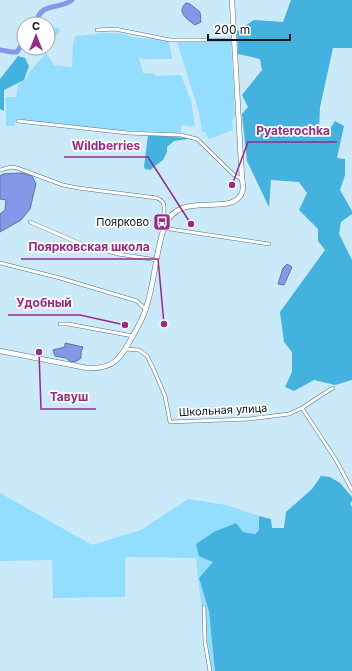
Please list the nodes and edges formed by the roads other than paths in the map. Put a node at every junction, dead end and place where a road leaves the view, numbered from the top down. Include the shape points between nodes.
1 (232, 0) edge
2 (97, 30) dead end
3 (235, 40) junction
4 (18, 121) dead end
5 (0, 170) edge
6 (242, 178) junction
7 (166, 221) junction
8 (30, 222) dead end
9 (164, 228) junction
10 (269, 244) dead end
11 (156, 260) junction
12 (0, 263) edge
13 (146, 310) junction
14 (60, 324) dead end
15 (133, 336) junction
16 (125, 349) junction
17 (0, 351) edge
18 (333, 388) dead end
19 (302, 408) junction
20 (352, 490) edge
21 (204, 607) dead end
22 (210, 671) edge

1 - 3 main road
2 - 3 street via 115,29 170,40
3 - 6 main road
4 - 6 street via 128,133 181,135 197,139 234,175
5 - 7 street via 17,168 71,187 157,198 164,203 163,217
6 - 7 main road via 241,196 236,201 185,207
7 - 9 main road
8 - 11 street via 81,244 118,254
9 - 10 street
9 - 11 main road
11 - 13 main road
12 - 13 street via 137,301
13 - 15 main road
14 - 15 street
15 - 16 main road
16 - 17 main road via 118,359 104,368 87,368
16 - 19 street, Школьная улица via 139,350 147,356 166,396 170,422 249,419 290,414
18 - 19 street, Школьная улица
19 - 20 street
21 - 22 street via 205,642

